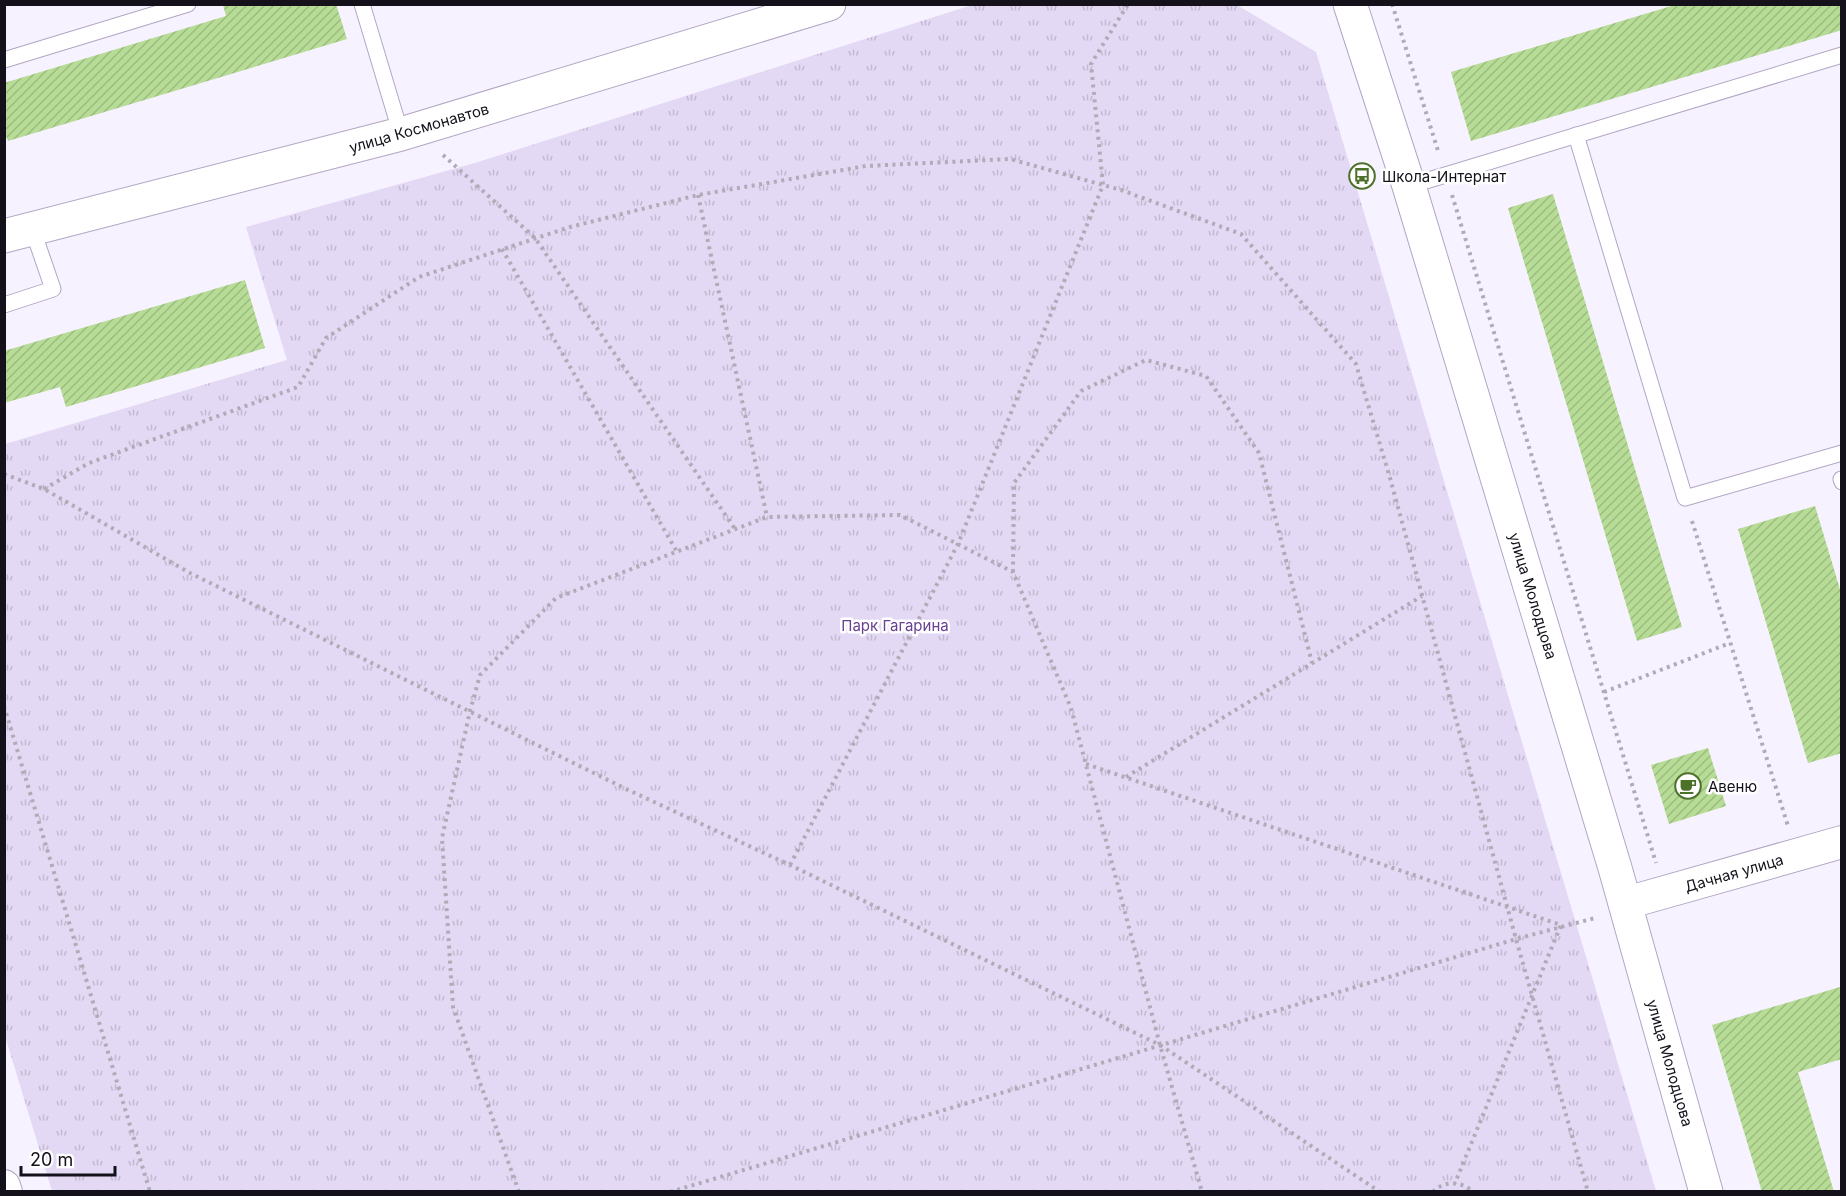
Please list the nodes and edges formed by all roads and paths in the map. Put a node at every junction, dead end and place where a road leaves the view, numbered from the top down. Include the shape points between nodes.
1 (188, 4) edge
2 (362, 4) edge
3 (829, 4) edge
4 (1128, 4) edge
5 (1350, 4) edge
6 (1392, 4) edge
7 (1842, 55) edge
8 (4, 60) edge
9 (409, 132) junction
10 (1576, 135) junction
11 (1446, 175) junction
12 (1103, 185) junction
13 (1409, 186) junction
14 (698, 195) junction
15 (18, 232) edge
16 (535, 238) junction
17 (502, 249) junction
18 (4, 305) edge
19 (1842, 453) edge
20 (4, 474) edge
21 (44, 489) junction
22 (1685, 498) junction
23 (767, 517) junction
24 (735, 529) junction
25 (958, 544) junction
26 (677, 552) junction
27 (1013, 572) junction
28 (1422, 596) junction
29 (1730, 643) junction
30 (1312, 663) junction
31 (1604, 692) junction
32 (4, 706) edge
33 (470, 711) junction
34 (1086, 764) junction
35 (1126, 778) junction
36 (1842, 843) edge
37 (1797, 855) junction
38 (789, 865) junction
39 (1665, 892) junction
40 (1627, 906) junction
41 (1507, 907) junction
42 (1561, 926) junction
43 (1516, 939) junction
44 (1532, 996) junction
45 (1160, 1045) junction
46 (1455, 1183) junction
47 (4, 1186) edge
48 (6, 1191) edge
49 (150, 1191) edge
50 (519, 1191) edge
51 (670, 1191) edge
52 (1202, 1191) edge
53 (1380, 1191) edge
54 (1433, 1191) edge
55 (1473, 1191) edge
56 (1588, 1191) edge
57 (1706, 1191) edge

1 - 8 lane
2 - 9 lane
3 - 9 street, улица Космонавтов
4 - 12 path via 1090,64
5 - 13 street, улица Молодцова
6 - 11 path
7 - 10 lane
9 - 15 street, улица Космонавтов
9 - 16 path
10 - 11 lane
10 - 22 lane
11 - 13 lane
11 - 31 path
12 - 14 path via 1010,159 866,166
12 - 25 path
12 - 28 path via 1241,234 1356,364
13 - 40 street, улица Молодцова
14 - 16 path
14 - 23 path
15 - 18 lane via 53,289
16 - 17 path
16 - 24 path
17 - 21 path via 419,277 326,338 298,387 89,463
17 - 26 path
19 - 22 lane
20 - 21 path
21 - 33 path via 190,573
22 - 29 path
23 - 24 path
23 - 25 path via 900,515
24 - 26 path
25 - 27 path
25 - 38 path
26 - 33 path via 556,598 480,675
27 - 30 path via 1014,483 1081,391 1146,360 1206,376 1259,453
27 - 34 path via 1071,708
28 - 30 path
28 - 41 path
29 - 31 path
29 - 37 path
30 - 35 path
31 - 39 path
32 - 49 path
33 - 38 path
33 - 50 path via 442,838 453,1007
34 - 35 path
34 - 45 path
35 - 41 path
36 - 37 street, Дачная улица
37 - 39 street, Дачная улица
38 - 45 path
39 - 40 street, Дачная улица
40 - 42 path
40 - 57 street, улица Молодцова
41 - 42 path
41 - 43 path
42 - 43 path
42 - 44 path
43 - 44 path
43 - 45 path
44 - 46 path
44 - 56 path
45 - 51 path
45 - 52 path
45 - 53 path
46 - 54 path via 1440,1185
46 - 55 path
47 - 48 street

